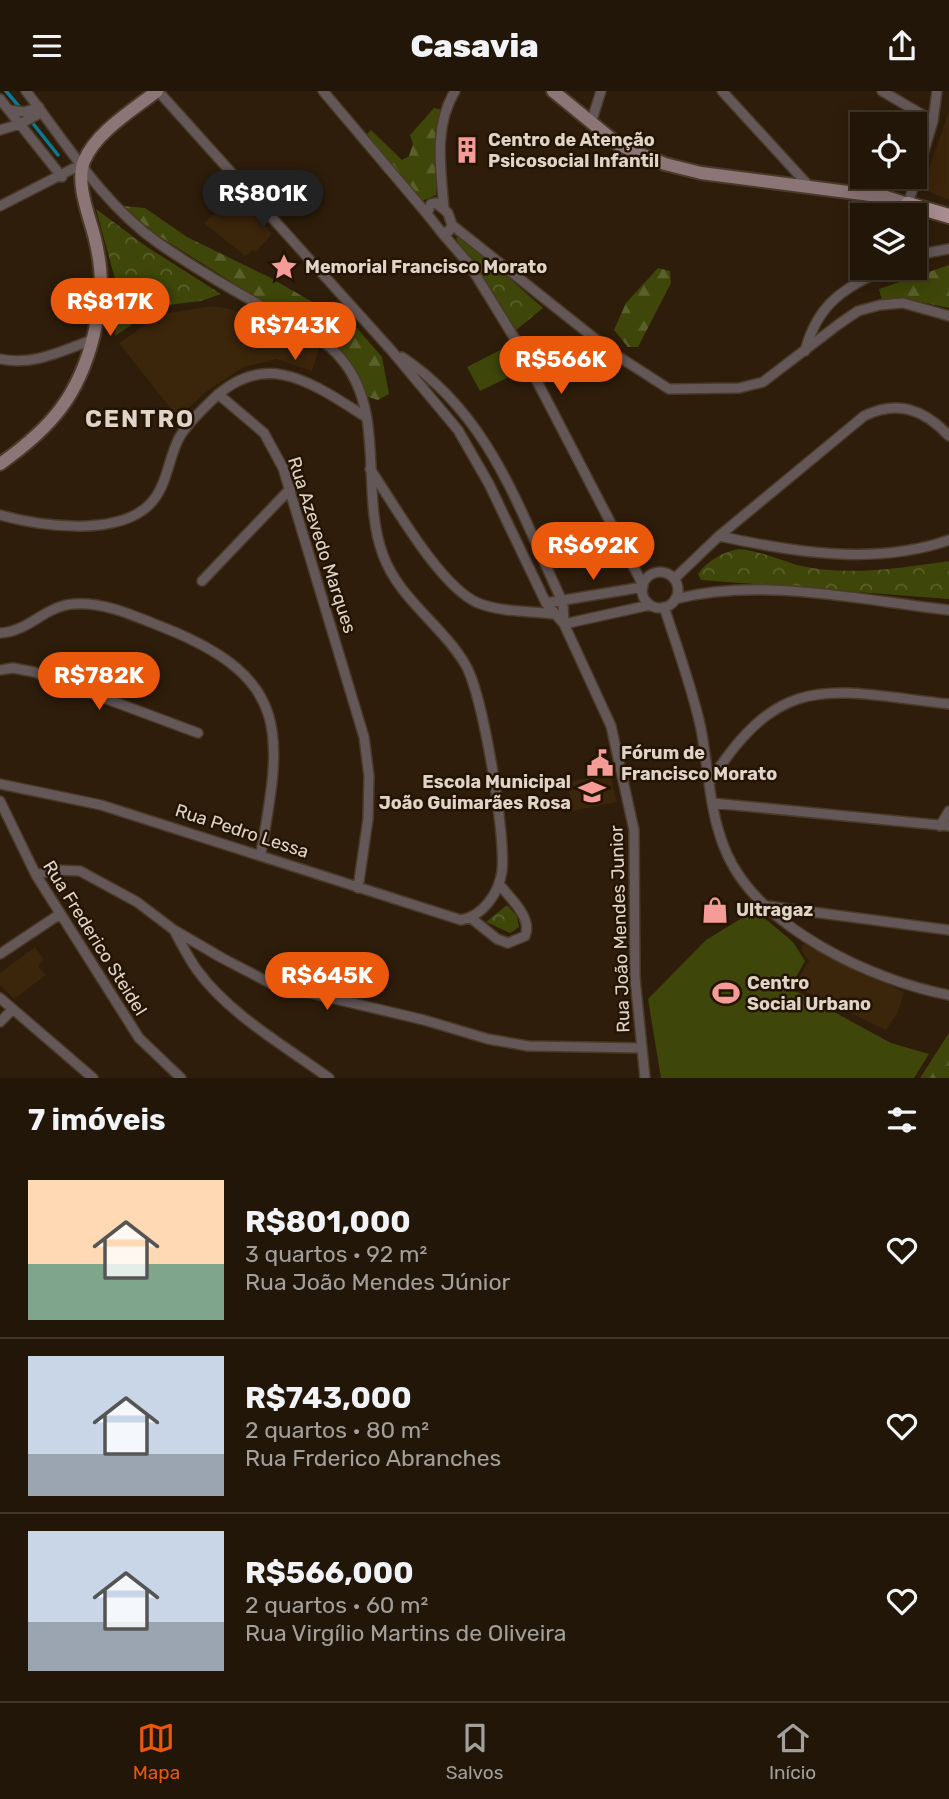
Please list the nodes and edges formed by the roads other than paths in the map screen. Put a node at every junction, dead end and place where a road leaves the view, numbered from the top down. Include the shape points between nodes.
1 (26, 91) edge
2 (157, 91) edge
3 (323, 91) edge
4 (455, 91) edge
5 (553, 91) edge
6 (601, 91) edge
7 (722, 91) edge
8 (882, 91) edge
9 (937, 91) edge
10 (0, 99) edge
11 (4, 109) edge
12 (40, 109) junction
13 (933, 121) junction
14 (591, 123) junction
15 (20, 124) junction
16 (0, 130) edge
17 (82, 164) junction
18 (62, 177) junction
19 (809, 186) junction
20 (902, 203) edge
21 (909, 203) edge
22 (0, 206) edge
23 (444, 209) junction
24 (927, 210) edge
25 (427, 214) junction
26 (949, 216) edge
27 (452, 225) junction
28 (442, 233) junction
29 (949, 249) edge
30 (927, 253) edge
31 (863, 280) edge
32 (949, 316) edge
33 (92, 340) junction
34 (391, 349) junction
35 (804, 352) junction
36 (0, 359) edge
37 (218, 394) junction
38 (366, 417) junction
39 (949, 436) edge
40 (0, 464) edge
41 (369, 468) junction
42 (291, 488) junction
43 (0, 515) edge
44 (719, 536) junction
45 (949, 540) edge
46 (674, 579) junction
47 (202, 581) dead end
48 (643, 586) junction
49 (674, 600) junction
50 (546, 603) junction
51 (563, 603) junction
52 (650, 604) junction
53 (664, 607) junction
54 (949, 610) edge
55 (552, 614) junction
56 (564, 624) junction
57 (0, 633) edge
58 (0, 670) edge
59 (949, 703) edge
60 (198, 733) dead end
61 (709, 783) junction
62 (0, 784) edge
63 (0, 801) edge
64 (712, 803) junction
65 (949, 811) edge
66 (945, 826) edge
67 (261, 853) junction
68 (36, 874) junction
69 (499, 884) junction
70 (358, 888) junction
71 (765, 906) junction
72 (60, 914) junction
73 (471, 918) junction
74 (174, 930) junction
75 (949, 930) edge
76 (0, 954) edge
77 (949, 995) edge
78 (0, 998) edge
79 (13, 1009) junction
80 (0, 1022) edge
81 (641, 1048) junction
82 (93, 1078) edge
83 (181, 1078) edge
84 (329, 1078) edge
85 (645, 1078) edge

1 - 12 street
2 - 17 main road via 105,134
2 - 34 street
3 - 25 street
4 - 23 street via 443,123 439,156
5 - 14 main road
6 - 14 street
7 - 19 street
8 - 13 street
9 - 13 street
10 - 11 street
11 - 12 street
11 - 15 street
12 - 15 street
12 - 17 street
13 - 21 street
14 - 19 main road via 619,145 665,164
15 - 16 street
15 - 18 street
17 - 18 street
17 - 33 main road via 103,284
17 - 38 street via 116,206 158,243 328,344 356,383
18 - 22 street
19 - 20 main road
23 - 25 street via 431,204
23 - 27 street
24 - 26 main road
25 - 28 street
27 - 28 street
27 - 35 street via 613,353 669,389 739,388 763,382
28 - 48 street via 469,264 515,339
29 - 30 street
31 - 35 street via 842,291 820,312
32 - 35 street via 903,303 880,305 858,311
33 - 36 street via 38,360 17,363
33 - 40 main road via 85,369 65,404 42,431
34 - 50 street, Rua João Mendes Junior via 458,430
34 - 51 street, Rua João Mendes Junior via 445,389 487,442
37 - 38 street via 247,377 265,372 286,374
37 - 42 street, Rua Azevedo Marques via 264,433
37 - 43 street via 180,437 156,497 137,514 100,525 61,526
38 - 41 street
39 - 44 street via 936,422 915,411 882,408 842,433
41 - 55 street via 435,564 461,593 496,608
41 - 69 street via 384,558 473,680 500,840
42 - 47 street
42 - 70 street, Rua Azevedo Marques via 364,737 368,820
44 - 45 street via 818,553 891,553
44 - 46 street
46 - 48 street via 659,572 649,576
46 - 49 street via 678,589
48 - 51 street
48 - 52 street
49 - 53 street
49 - 54 street via 709,591 748,589
50 - 51 street
50 - 55 street, Rua João Mendes Junior
51 - 56 street, Rua João Mendes Junior
52 - 53 street
52 - 56 street
53 - 61 street via 691,688
55 - 56 street, Rua João Mendes Junior
56 - 81 street, Rua João Mendes Junior via 611,726 634,830 635,978
57 - 67 street via 24,627 52,609 94,605 187,637 234,664 262,695 272,726 275,774
58 - 60 street via 13,667 34,672
59 - 61 street via 820,692 781,704 752,724
61 - 64 street
62 - 67 street, Rua Pedro Lessa via 101,804
63 - 68 street, Rua Frederico Steidel
64 - 66 street
64 - 71 street via 728,856
65 - 66 street
67 - 70 street, Rua Pedro Lessa
68 - 72 street, Rua Frederico Steidel
68 - 74 street via 80,871 137,902
69 - 73 street via 493,897
69 - 73 street via 526,921 525,936 508,943
70 - 73 street, Rua Pedro Lessa via 427,911 461,920
71 - 75 street
71 - 77 street via 868,971
72 - 76 street
72 - 83 street, Rua Frederico Steidel via 139,1038
74 - 81 street via 272,984 488,1039 527,1046
74 - 84 street via 215,991
78 - 79 street
79 - 80 street
79 - 82 street
81 - 85 street, Rua João Mendes Junior

